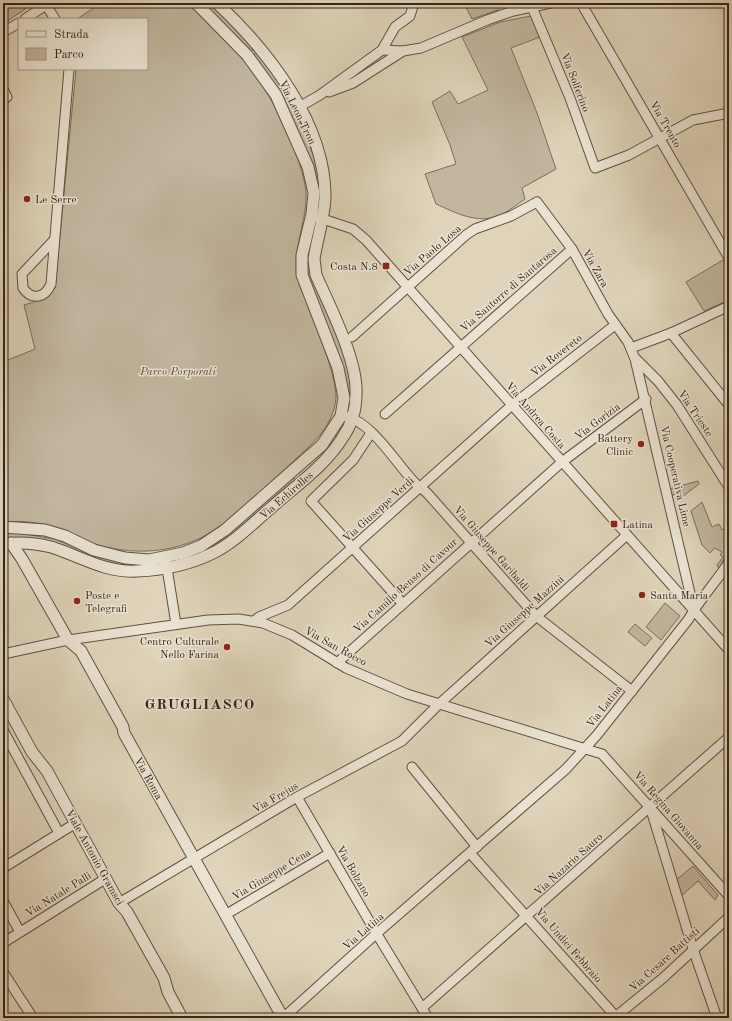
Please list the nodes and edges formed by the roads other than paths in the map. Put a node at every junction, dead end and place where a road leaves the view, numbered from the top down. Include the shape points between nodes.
1 (196, 3) edge
2 (217, 3) edge
3 (414, 3) edge
4 (550, 3) edge
5 (581, 3) edge
6 (48, 4) edge
7 (536, 5) edge
8 (27, 18) edge
9 (55, 18) edge
10 (18, 24) edge
11 (3, 32) edge
12 (382, 50) junction
13 (403, 51) junction
14 (69, 70) edge
15 (320, 95) junction
16 (299, 107) junction
17 (729, 113) edge
18 (660, 138) junction
19 (537, 202) joint
20 (317, 217) junction
21 (54, 240) junction
22 (572, 249) junction
23 (729, 258) edge
24 (407, 287) junction
25 (729, 306) edge
26 (615, 324) junction
27 (671, 333) junction
28 (352, 337) dead end
29 (460, 347) junction
30 (631, 348) junction
31 (635, 359) junction
32 (646, 399) junction
33 (512, 405) junction
34 (729, 405) edge
35 (385, 414) dead end
36 (341, 416) junction
37 (353, 419) junction
38 (371, 433) junction
39 (562, 462) junction
40 (420, 487) junction
41 (729, 487) edge
42 (3, 528) edge
43 (627, 535) junction
44 (471, 542) junction
45 (7, 544) edge
46 (353, 548) junction
47 (729, 562) edge
48 (166, 563) junction
49 (403, 604) junction
50 (694, 610) junction
51 (536, 616) junction
52 (254, 621) junction
53 (176, 624) junction
54 (68, 640) junction
55 (729, 649) edge
56 (3, 654) edge
57 (337, 663) junction
58 (632, 691) junction
59 (3, 699) edge
60 (438, 705) junction
61 (3, 730) edge
62 (729, 737) edge
63 (585, 749) junction
64 (412, 767) dead end
65 (297, 797) junction
66 (650, 806) junction
67 (76, 823) junction
68 (59, 833) junction
69 (474, 850) junction
70 (330, 853) junction
71 (194, 859) junction
72 (3, 868) edge
73 (105, 879) junction
74 (729, 896) edge
75 (3, 901) edge
76 (119, 904) junction
77 (225, 915) junction
78 (527, 916) junction
79 (729, 918) edge
80 (20, 932) junction
81 (376, 934) junction
82 (3, 943) edge
83 (693, 949) junction
84 (3, 972) edge
85 (422, 1008) junction
86 (33, 1018) edge
87 (182, 1018) edge
88 (283, 1018) edge
89 (428, 1018) edge
90 (616, 1018) edge
91 (717, 1018) edge

1 - 20 street, Via Leon Tron via 247,55 276,95 308,167
2 - 16 street, Via Leon Tron via 259,46 282,77
3 - 12 street via 410,16 395,26
4 - 7 street
5 - 18 street, Via Trento
6 - 8 street
6 - 9 street
7 - 13 street via 487,20 421,48
7 - 18 street, Via Solferino via 595,168 629,155
10 - 11 street
12 - 13 street
12 - 15 street
13 - 15 street via 353,83
14 - 21 street
15 - 16 street
16 - 20 street, Via Leon Tron via 322,164 325,199
17 - 18 street via 693,120
18 - 23 street, Via Trento
19 - 22 street, Via Zara
19 - 24 street, Via Paolo Losa via 511,216 475,229
20 - 24 street, Via Andrea Costa via 357,232
20 - 36 street, Via Echirolles via 302,255 302,275 338,368 344,398
20 - 37 street, Via Echirolles via 315,267 356,374
21 - 21 street via 22,274 23,288 31,296 44,295 51,284
22 - 26 street, Via Zara
22 - 29 street, Via Santorre di Santarosa
24 - 28 street, Via Paolo Losa
24 - 29 street, Via Andrea Costa
25 - 27 street
26 - 30 street, Via Zara
26 - 33 street, Via Rovereto
27 - 30 street
27 - 34 street
29 - 33 street, Via Andrea Costa
29 - 35 street, Via Santorre di Santarosa
30 - 31 street, Via Cooperativa Lime
31 - 32 street, Via Cooperativa Lime
31 - 41 street, Via Trieste via 658,381 677,405
32 - 39 street, Via Gorizia
32 - 50 street, Via Cooperativa Lime
33 - 39 street, Via Andrea Costa
33 - 40 street, Via Giuseppe Verdi
36 - 37 street, Via Giuseppe Garibaldi
36 - 48 street, Via Echirolles via 322,444 225,530 201,546
37 - 38 street, Via Giuseppe Garibaldi
37 - 48 street, Via Echirolles via 344,437 327,459 234,540 211,554
38 - 40 street, Via Giuseppe Garibaldi
38 - 46 street via 353,460 311,502
39 - 43 street, Via Andrea Costa
39 - 44 street, Via Camillo Benso di Cavour
40 - 44 street, Via Giuseppe Garibaldi
40 - 46 street, Via Giuseppe Verdi
42 - 48 street, Via Echirolles via 45,530 94,550 125,558
43 - 50 street, Via Andrea Costa
43 - 51 street, Via Giuseppe Mazzini
44 - 49 street, Via Camillo Benso di Cavour
44 - 51 street, Via Giuseppe Garibaldi
45 - 48 street, Via Echirolles via 29,543 52,548 88,562 119,570 135,571
45 - 54 street, Via Roma via 22,559
46 - 49 street
46 - 52 street, Via Giuseppe Verdi via 288,605
47 - 50 street, Via Latina via 709,593 700,600
48 - 53 street
49 - 57 street, Via Camillo Benso di Cavour
50 - 55 street, Via Andrea Costa
50 - 58 street, Via Latina
51 - 58 street, Via Giuseppe Garibaldi
51 - 60 street, Via Giuseppe Mazzini
52 - 53 street, Via San Rocco via 221,619
52 - 57 street, Via San Rocco via 292,635
53 - 54 street, Via San Rocco
54 - 56 street, Via San Rocco
54 - 71 street, Via Roma via 81,651
57 - 60 street, Via San Rocco
58 - 63 street, Via Latina
59 - 67 street, Viale Antonio Gramsci
60 - 63 street, Via San Rocco
60 - 65 street, Via Frejus via 402,741
61 - 68 street, Viale Antonio Gramsci
62 - 66 street, Via Nazario Sauro
63 - 66 street, Via Regina Giovanna via 606,756
63 - 69 street, Via Latina via 566,769
64 - 69 street
65 - 70 street, Via Bolzano
65 - 71 street, Via Frejus
66 - 74 street, Via Regina Giovanna
66 - 78 street, Via Nazario Sauro
66 - 83 street
67 - 68 street
67 - 73 street, Viale Antonio Gramsci
68 - 72 street
69 - 78 street, Via Undici Febbraio
69 - 81 street, Via Latina
70 - 77 street, Via Giuseppe Cena
70 - 81 street, Via Bolzano
71 - 76 street, Via Frejus
71 - 77 street, Via Roma
73 - 76 street, Viale Antonio Gramsci
73 - 80 street, Via Natale Palli
75 - 80 street
76 - 87 street, Viale Antonio Gramsci via 127,912 164,978 168,992
77 - 88 street, Via Roma
78 - 85 street, Via Nazario Sauro
78 - 90 street, Via Undici Febbraio
79 - 83 street, Via Cesare Battisti
80 - 82 street, Via Natale Palli
81 - 85 street, Via Bolzano
81 - 88 street, Via Latina
83 - 90 street, Via Cesare Battisti
83 - 91 street
84 - 86 street
85 - 89 street, Via Bolzano

